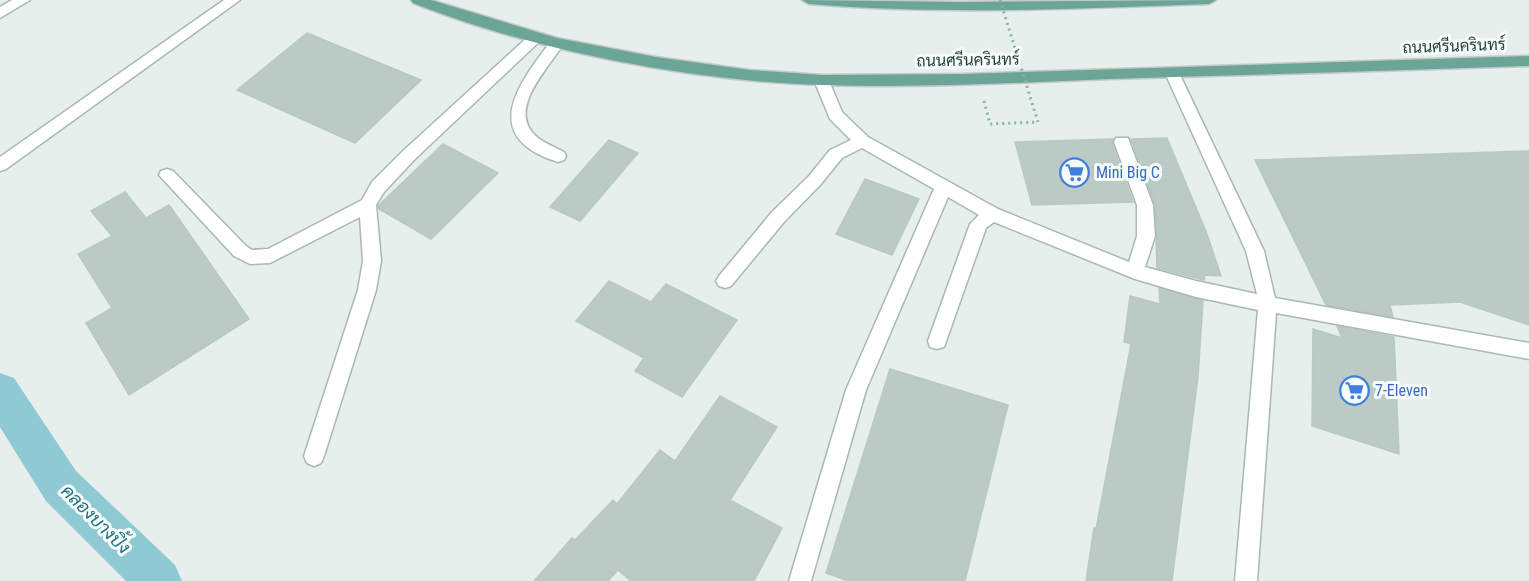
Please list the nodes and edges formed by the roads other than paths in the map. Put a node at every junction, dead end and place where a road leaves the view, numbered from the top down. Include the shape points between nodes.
1 (23, 0) edge
2 (233, 0) edge
3 (418, 0) edge
4 (809, 0) edge
5 (1209, 0) edge
6 (0, 13) edge
7 (536, 37) junction
8 (557, 43) junction
9 (1529, 61) edge
10 (1172, 73) junction
11 (822, 80) junction
12 (862, 141) junction
13 (1122, 142) dead end
14 (558, 156) dead end
15 (0, 165) edge
16 (167, 175) dead end
17 (943, 188) junction
18 (368, 205) junction
19 (992, 214) junction
20 (1135, 272) junction
21 (725, 281) dead end
22 (1268, 304) junction
23 (937, 341) dead end
24 (1528, 357) edge
25 (314, 456) dead end
26 (800, 581) edge
27 (1246, 581) edge

1 - 6 street
2 - 15 street
3 - 7 main road, ถนนศรีนครินทร์
4 - 5 main road via 910,6
7 - 8 main road, ถนนศรีนครินทร์
7 - 18 street via 409,155 378,187
8 - 11 main road, ถนนศรีนครินทร์ via 727,72
8 - 14 street via 521,94 518,114 521,129 531,141
9 - 10 main road, ถนนศรีนครินทร์
10 - 11 main road, ถนนศรีนครินทร์
10 - 22 street via 1255,251
11 - 12 street via 835,115
12 - 17 street
12 - 21 street via 837,154
13 - 20 street via 1145,205 1146,236
16 - 18 street via 250,257 270,256
17 - 19 street
17 - 26 street via 856,390
18 - 25 street via 372,261 367,290
19 - 20 street
19 - 23 street via 979,224
20 - 22 street
22 - 24 street
22 - 27 street

